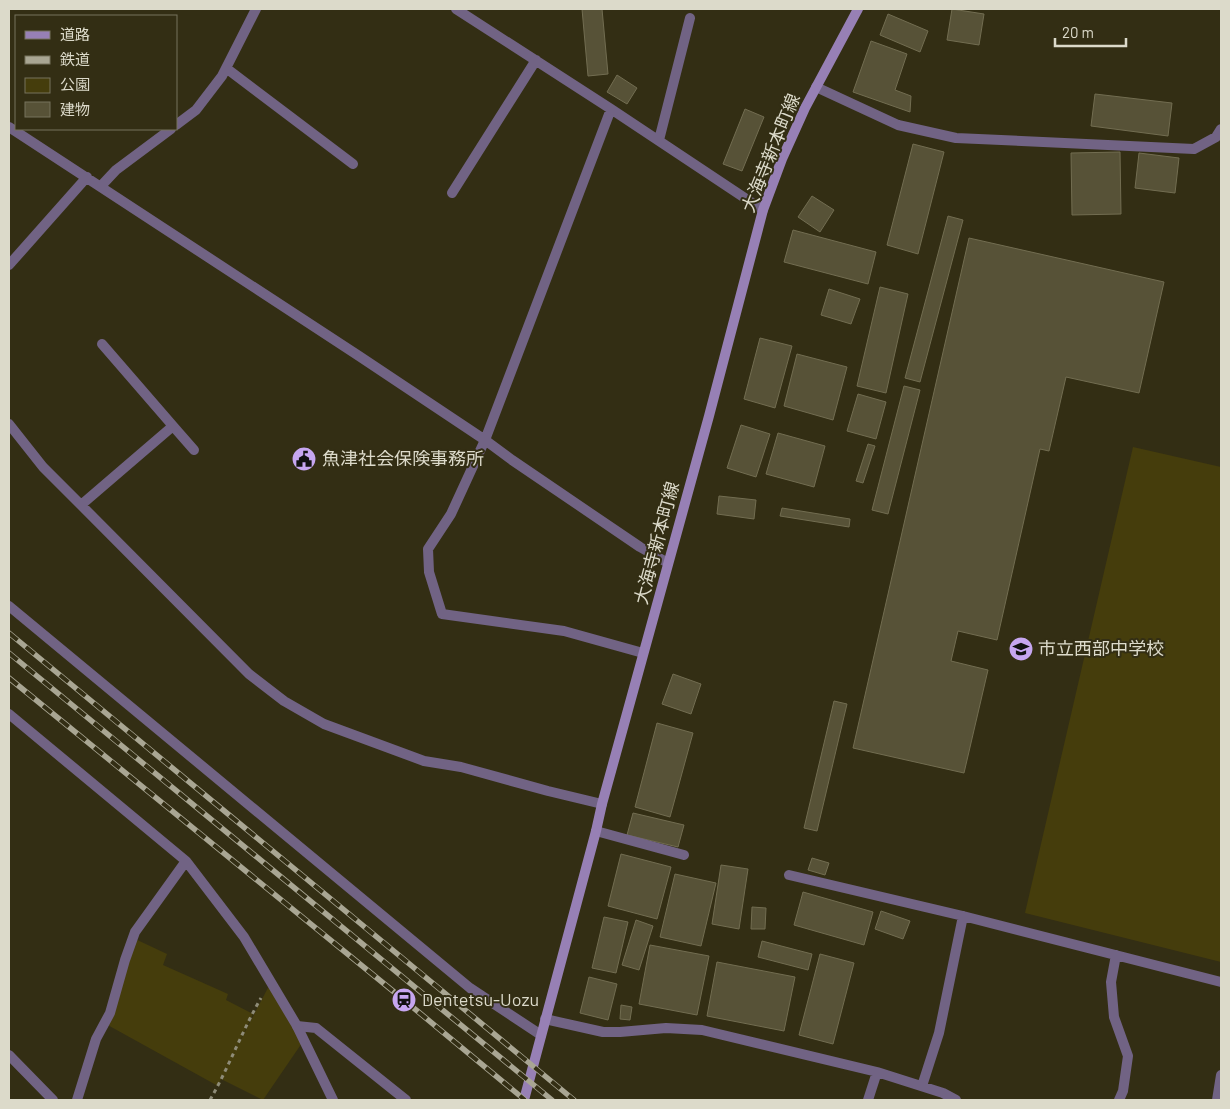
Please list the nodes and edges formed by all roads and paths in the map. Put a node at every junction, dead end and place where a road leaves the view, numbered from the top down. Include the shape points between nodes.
1 (256, 9) edge
2 (456, 9) edge
3 (858, 9) edge
4 (690, 18) dead end
5 (536, 60) junction
6 (226, 68) junction
7 (816, 87) junction
8 (612, 109) junction
9 (178, 124) edge
10 (9, 127) edge
11 (1221, 129) edge
12 (170, 130) edge
13 (659, 140) junction
14 (353, 164) dead end
15 (86, 177) junction
16 (101, 186) junction
17 (452, 194) dead end
18 (763, 210) junction
19 (9, 265) edge
20 (102, 344) dead end
21 (9, 424) edge
22 (173, 426) junction
23 (484, 440) junction
24 (194, 450) dead end
25 (82, 505) junction
26 (668, 563) junction
27 (9, 606) edge
28 (643, 653) junction
29 (9, 714) edge
30 (602, 804) junction
31 (596, 831) junction
32 (684, 855) dead end
33 (186, 862) junction
34 (789, 875) dead end
35 (963, 916) junction
36 (1116, 954) junction
37 (271, 982) junction
38 (1221, 982) edge
39 (545, 1019) junction
40 (297, 1026) junction
41 (541, 1035) junction
42 (9, 1055) edge
43 (877, 1072) junction
44 (1221, 1075) edge
45 (922, 1086) junction
46 (53, 1100) edge
47 (77, 1100) edge
48 (210, 1100) edge
49 (333, 1100) edge
50 (406, 1100) edge
51 (524, 1100) edge
52 (868, 1100) edge
53 (956, 1100) edge
54 (1120, 1100) edge
55 (1217, 1100) edge

1 - 6 street
2 - 5 street
3 - 7 main road, 大海寺新本町線
4 - 13 street
5 - 8 street
5 - 17 street
6 - 9 street via 196,110
6 - 14 street
7 - 11 street via 898,125 956,138 1194,149 1216,136
7 - 18 main road, 大海寺新本町線 via 782,159
8 - 13 street
8 - 23 street
10 - 15 street
12 - 16 street via 116,170
13 - 18 street
15 - 16 street
15 - 19 street
16 - 23 street
18 - 26 main road, 大海寺新本町線
20 - 22 street
21 - 25 street via 43,467
22 - 24 street
22 - 25 street
23 - 26 street
23 - 28 street via 451,514 428,549 429,572 442,614 564,631
25 - 30 street via 249,674 284,701 324,724 424,762 461,767
26 - 28 main road, 大海寺新本町線
27 - 41 street via 470,988
28 - 30 main road, 大海寺新本町線
29 - 33 street
30 - 31 main road, 大海寺新本町線
31 - 32 street
31 - 39 main road, 大海寺新本町線
33 - 37 street via 244,937
33 - 47 street via 135,932 110,1013 96,1039
34 - 35 street
35 - 36 street
35 - 45 street via 939,1033
36 - 38 street
36 - 54 street via 1111,982 1114,1017 1128,1056
37 - 40 street
37 - 48 path via 248,1021
39 - 41 main road, 大海寺新本町線
39 - 43 street via 603,1032 666,1028 702,1030
40 - 49 street
40 - 50 street via 316,1028
41 - 51 main road, 大海寺新本町線
42 - 46 street
43 - 45 street
43 - 52 street
44 - 55 street
45 - 53 street

